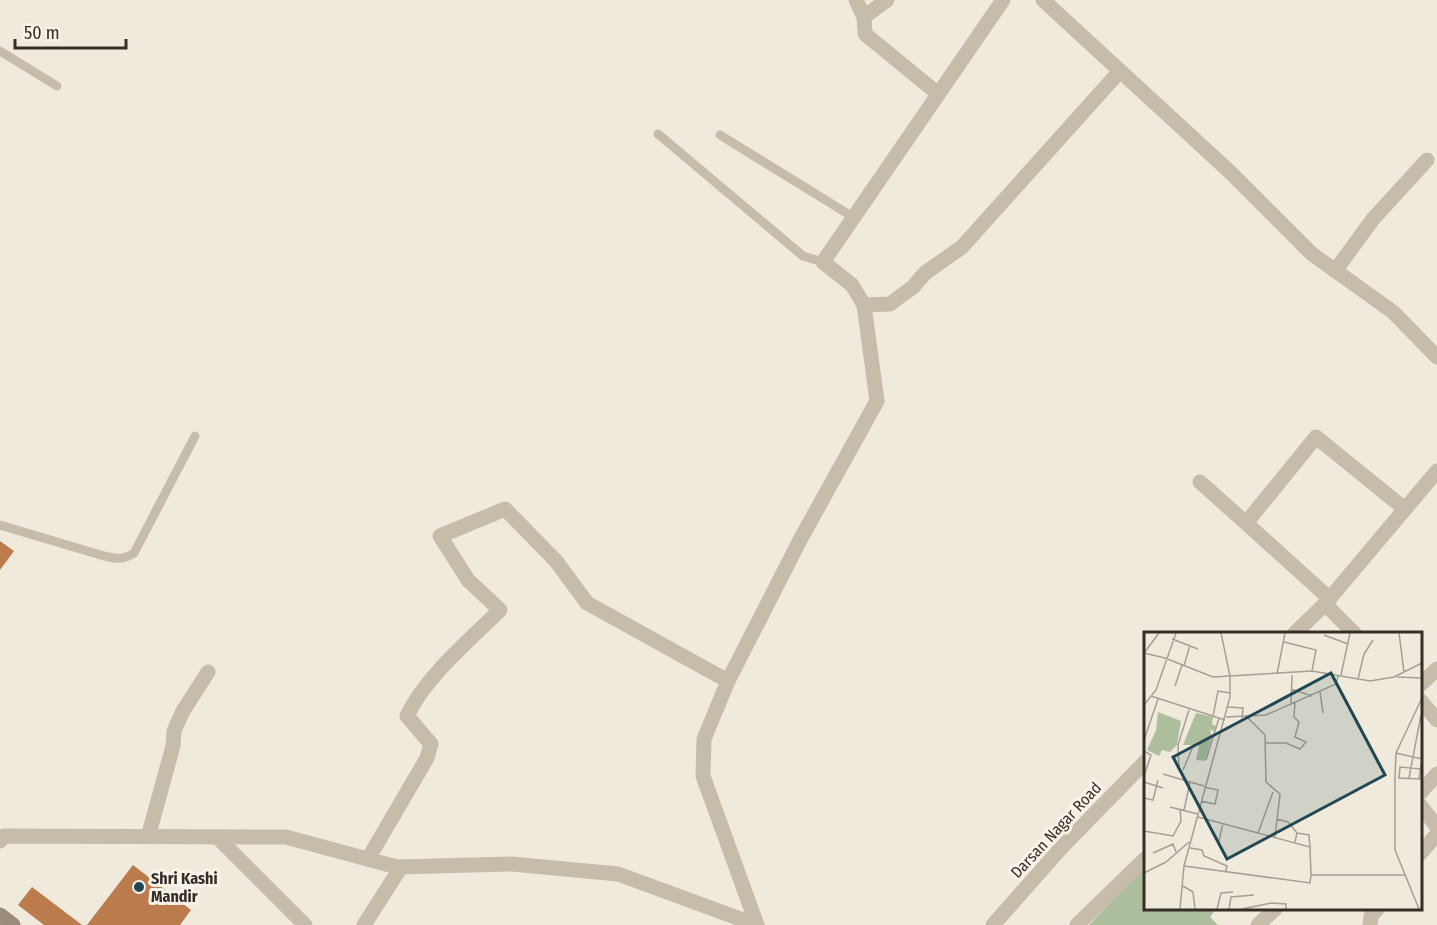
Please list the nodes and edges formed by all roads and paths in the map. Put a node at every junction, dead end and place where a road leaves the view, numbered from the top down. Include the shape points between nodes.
1 (856, 0) edge
2 (887, 0) edge
3 (1003, 0) edge
4 (1043, 0) edge
5 (864, 17) junction
6 (0, 51) edge
7 (1120, 71) junction
8 (57, 86) dead end
9 (937, 93) junction
10 (658, 134) dead end
11 (720, 135) dead end
12 (1427, 160) dead end
13 (853, 217) junction
14 (823, 262) junction
15 (1335, 271) junction
16 (864, 305) junction
17 (1437, 357) edge
18 (195, 436) dead end
19 (1437, 471) edge
20 (1200, 482) dead end
21 (1405, 509) junction
22 (1246, 523) junction
23 (0, 525) edge
24 (1328, 601) junction
25 (1296, 632) edge
26 (1352, 632) edge
27 (1437, 669) edge
28 (208, 672) dead end
29 (728, 681) junction
30 (1422, 683) edge
31 (1422, 702) edge
32 (1437, 720) edge
33 (1144, 763) edge
34 (1437, 774) edge
35 (1422, 791) edge
36 (1422, 807) edge
37 (1437, 826) edge
38 (1437, 834) edge
39 (148, 837) junction
40 (217, 837) junction
41 (0, 841) edge
42 (1422, 852) edge
43 (368, 859) junction
44 (1144, 860) edge
45 (401, 867) junction
46 (1275, 910) edge
47 (1377, 910) edge
48 (0, 915) edge
49 (13, 925) edge
50 (306, 925) edge
51 (364, 925) edge
52 (757, 925) edge
53 (993, 925) edge
54 (1077, 925) edge
55 (1258, 925) edge
56 (1370, 925) edge

1 - 5 street
2 - 5 street
3 - 9 street
4 - 7 street
5 - 9 street via 865,34
6 - 8 lane
7 - 15 street via 1312,254
7 - 16 street via 962,247 890,304
9 - 13 street
10 - 14 lane via 803,256
11 - 13 lane
12 - 15 street via 1373,219
13 - 14 street
14 - 16 street via 852,285
15 - 17 street via 1393,312
16 - 29 street via 877,401
18 - 23 lane via 134,553 128,557 121,560 104,556
19 - 21 street
20 - 22 street
21 - 22 street via 1316,437
21 - 24 street
22 - 24 street
24 - 25 street
24 - 26 street
27 - 30 street
28 - 39 street via 174,731
29 - 43 street via 587,603 556,561 505,509 440,536 468,580 500,610 412,706 407,716 431,744 427,758
29 - 52 street via 704,739 703,776
31 - 32 street
33 - 53 street, Darsan Nagar Road
34 - 35 street
36 - 37 street
38 - 42 street
39 - 40 street
39 - 41 street via 4,836
40 - 43 street via 286,837
40 - 50 street
43 - 45 street
44 - 54 street
45 - 51 street
45 - 52 street via 512,864 618,874
46 - 55 street
47 - 56 street
48 - 49 main road

